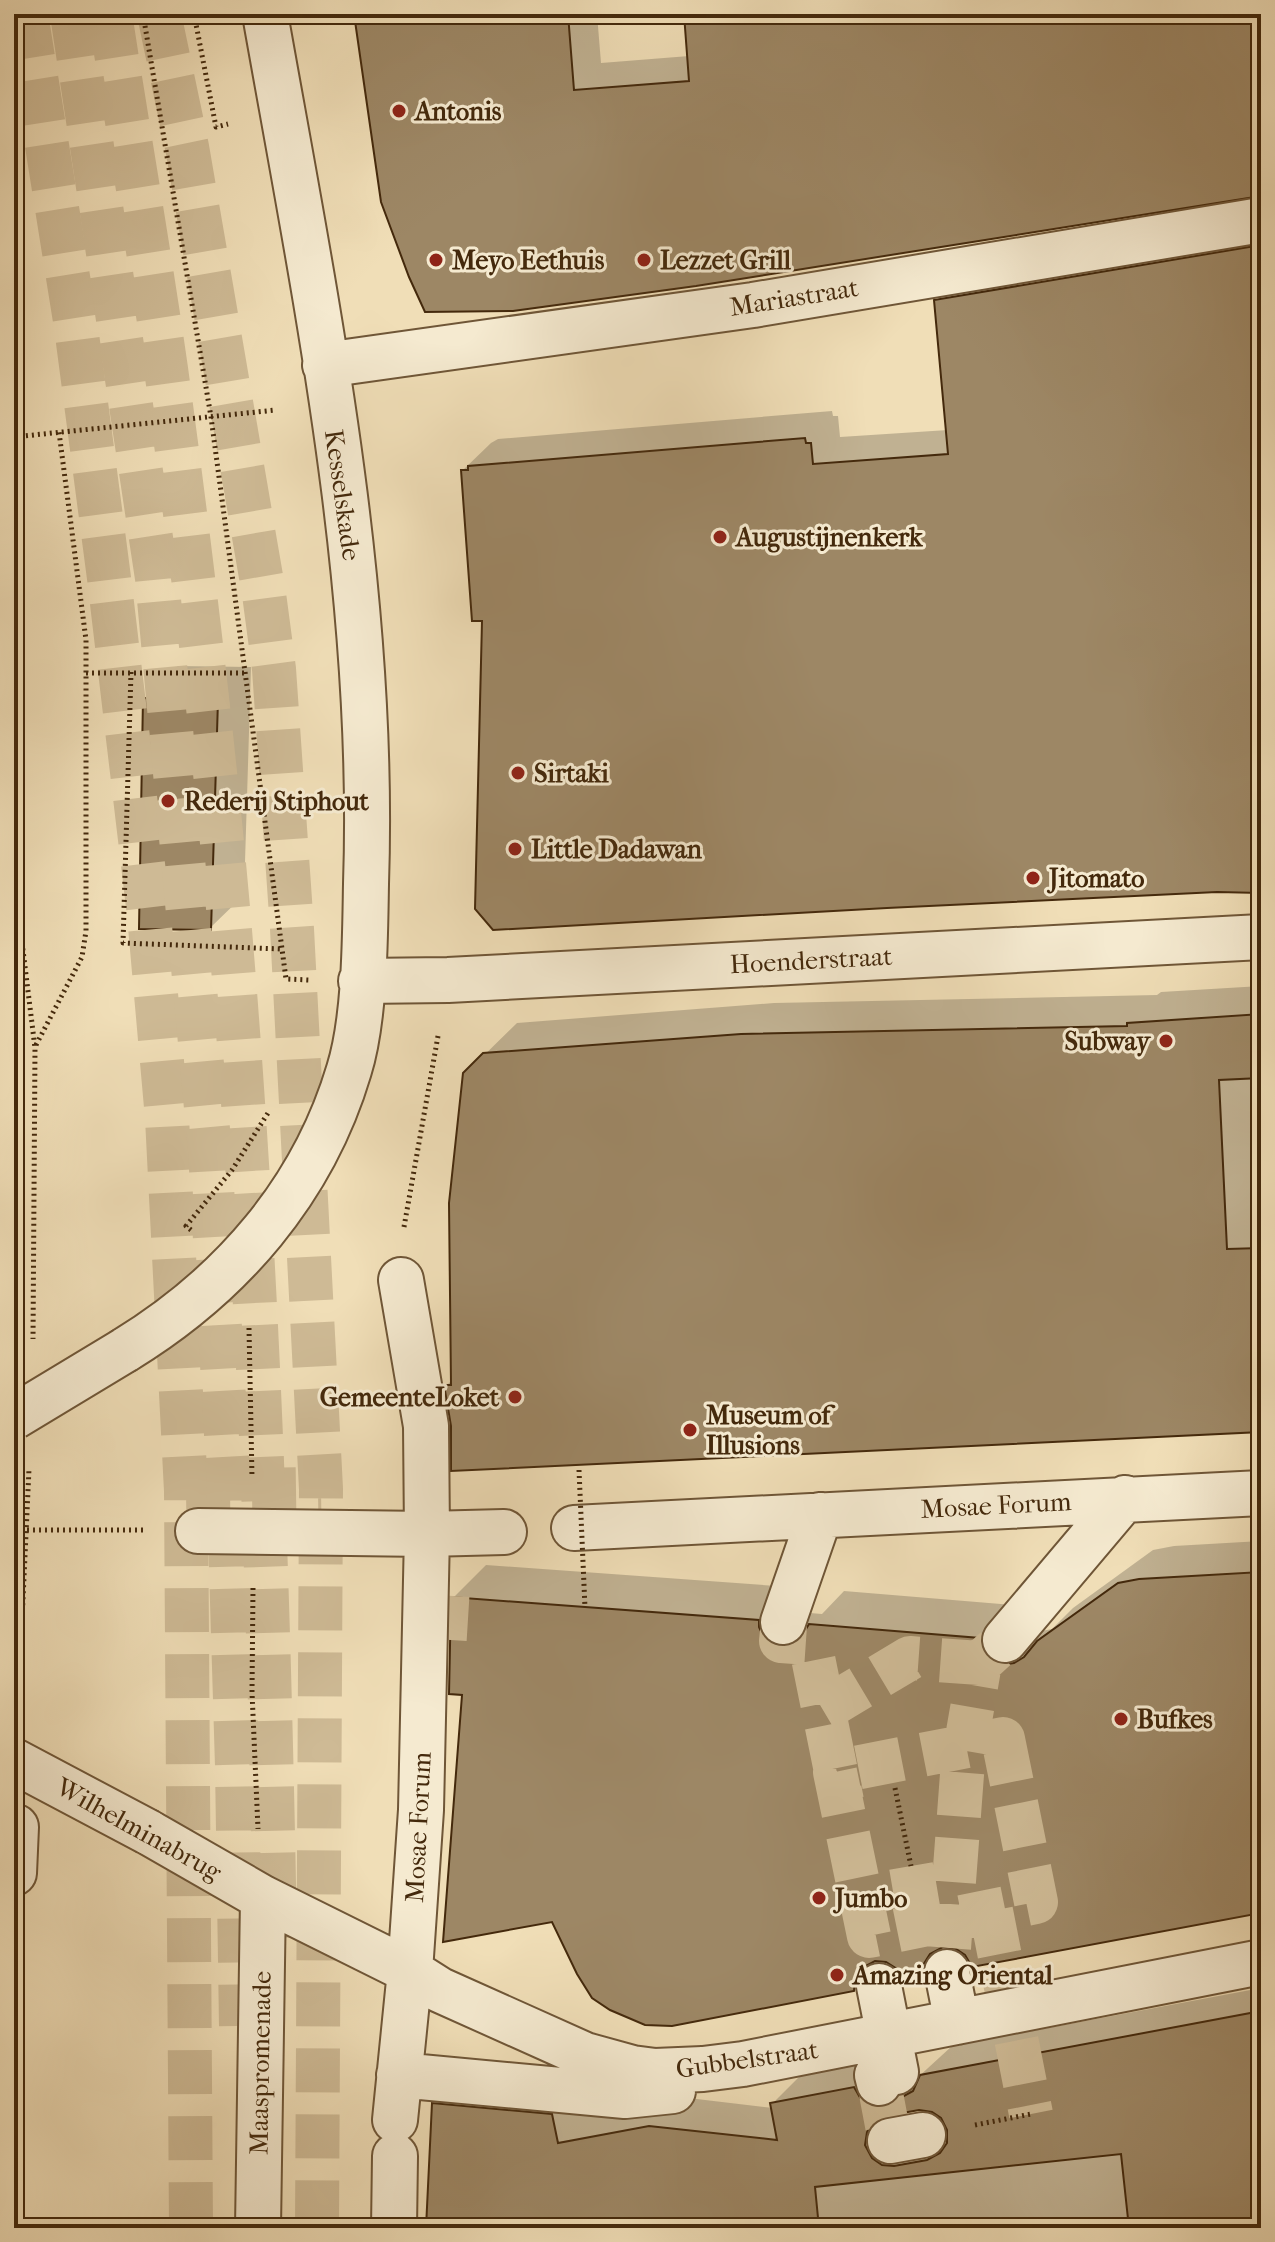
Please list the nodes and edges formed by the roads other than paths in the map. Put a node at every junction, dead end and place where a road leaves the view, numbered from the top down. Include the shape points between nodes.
1 (265, 14) edge
2 (1261, 220) edge
3 (325, 365) junction
4 (1261, 937) edge
5 (361, 981) junction
6 (401, 1280) dead end
7 (14, 1417) edge
8 (1261, 1493) edge
9 (1125, 1498) junction
10 (820, 1515) junction
11 (574, 1528) dead end
12 (198, 1531) dead end
13 (504, 1532) dead end
14 (427, 1534) junction
15 (783, 1622) dead end
16 (1005, 1640) tunnel mouth
17 (16, 1741) edge
18 (16, 1827) dead end
19 (14, 1873) edge
20 (263, 1898) junction
21 (1261, 1962) edge
22 (410, 1971) junction
23 (947, 1972) tunnel mouth
24 (879, 1986) dead end
25 (957, 2022) junction
26 (886, 2057) junction
27 (399, 2075) junction
28 (258, 2228) edge
29 (394, 2228) edge

1 - 3 street, Kesselskade
2 - 3 street, Mariastraat via 753,305
3 - 5 street, Kesselskade via 347,511 365,690 368,820
4 - 5 street, Hoenderstraat
5 - 7 street, bridge via 349,1070 308,1170 273,1222 196,1302
6 - 14 street, Mosae Forum via 426,1426
8 - 9 street, Mosae Forum
9 - 10 street, Mosae Forum
9 - 16 street, Mosae Forum
10 - 11 street, Mosae Forum
10 - 15 street
12 - 14 street
13 - 14 street
14 - 22 street, Mosae Forum via 430,1617
17 - 20 street, Wilhelminabrug, bridge via 148,1832
18 - 19 street
20 - 22 street, Gubbelstraat
20 - 28 street, Maaspromenade
21 - 25 street, Gubbelstraat
22 - 26 street, Gubbelstraat via 530,2031 632,2068 703,2069
22 - 27 street, Mosae Forum
23 - 25 street
24 - 26 street
25 - 26 street, Gubbelstraat
26 - 27 street via 625,2096
27 - 29 street, Mosae Forum

